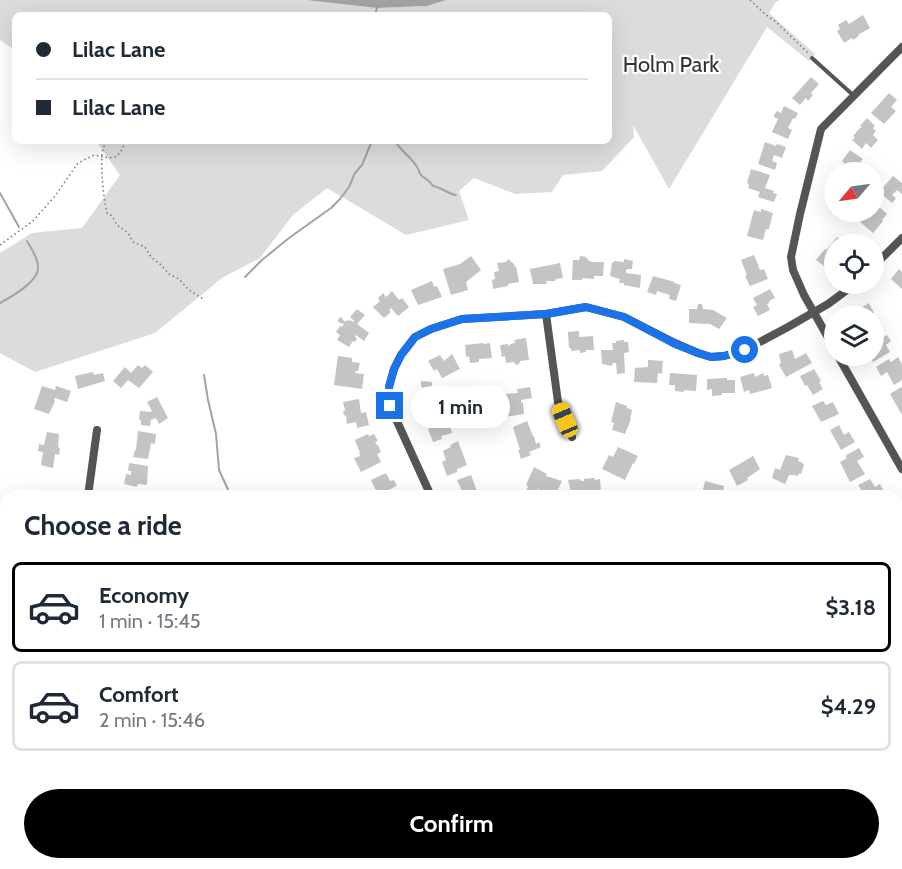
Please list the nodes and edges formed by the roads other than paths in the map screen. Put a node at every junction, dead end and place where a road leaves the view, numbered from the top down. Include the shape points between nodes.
1 (902, 46) edge
2 (812, 57) road end
3 (852, 95) junction
4 (902, 238) edge
5 (884, 256) edge
6 (842, 294) edge
7 (814, 312) junction
8 (546, 314) junction
9 (824, 330) edge
10 (844, 366) edge
11 (97, 430) dead end
12 (572, 437) dead end
13 (902, 469) edge
14 (89, 490) edge
15 (428, 490) edge

1 - 3 street
2 - 3 lane
3 - 7 street via 821,129 791,257 793,270
4 - 5 street
6 - 7 street
7 - 8 street via 745,350 711,357 675,344 624,317 586,307
7 - 9 street
8 - 12 street via 558,402
8 - 15 street via 462,319 415,337 401,355 389,387 390,406
10 - 13 street
11 - 14 street

